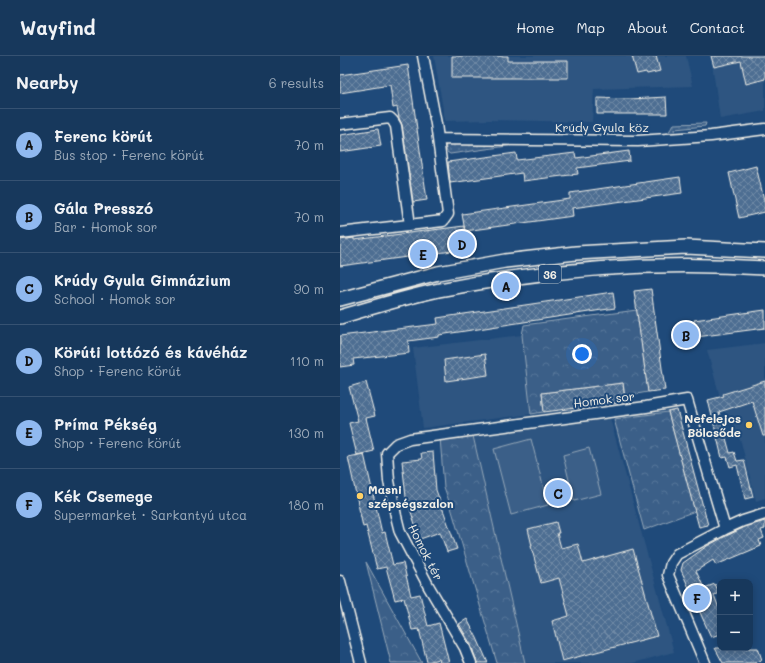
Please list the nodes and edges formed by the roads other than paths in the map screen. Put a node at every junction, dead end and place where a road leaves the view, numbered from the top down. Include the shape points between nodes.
1 (422, 56) edge
2 (340, 124) edge
3 (765, 129) edge
4 (438, 138) junction
5 (410, 225) junction
6 (340, 234) edge
7 (765, 251) edge
8 (765, 268) edge
9 (340, 299) edge
10 (340, 317) edge
11 (393, 446) joint
12 (765, 514) edge
13 (725, 529) junction
14 (340, 581) edge
15 (361, 663) edge
16 (471, 663) edge
17 (705, 663) edge

1 - 4 street
2 - 5 street via 390,118 393,121 400,149
3 - 4 street, Krúdy Gyula köz via 638,141
4 - 5 street via 448,214 444,221
5 - 6 street
7 - 9 main road, 36 via 686,247 614,250 505,261 438,272
8 - 10 main road, 36 via 686,265 574,271 439,290
11 - 13 street, Homok sor via 410,439 687,400
11 - 16 street, Homok tér via 387,454 386,462 400,532
12 - 13 street
13 - 17 street via 676,554 668,575
14 - 15 street

